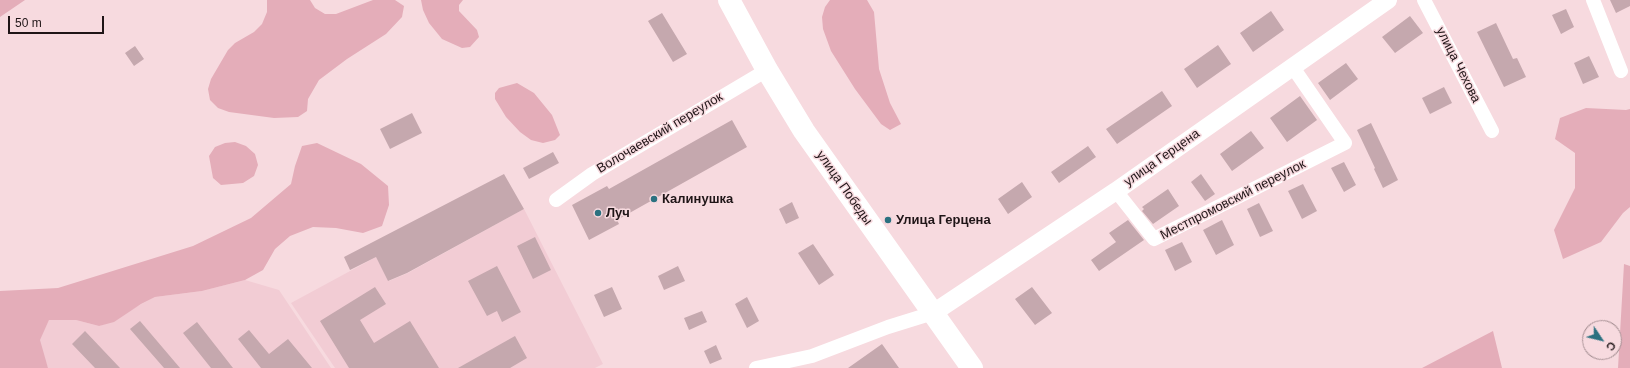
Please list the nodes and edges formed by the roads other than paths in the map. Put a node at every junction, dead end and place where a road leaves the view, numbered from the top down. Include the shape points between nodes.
1 (729, 0) edge
2 (1388, 0) edge
3 (1424, 0) edge
4 (1593, 0) edge
5 (1292, 66) junction
6 (767, 70) junction
7 (1621, 71) dead end
8 (1492, 131) dead end
9 (1116, 191) junction
10 (556, 200) dead end
11 (933, 313) junction
12 (762, 367) edge
13 (968, 367) edge

1 - 6 highway, улица Победы
2 - 5 street, улица Герцена
3 - 8 street, улица Чехова
4 - 7 street
5 - 9 street, улица Герцена
5 - 9 street, Местпромовский переулок via 1345,143 1154,239
6 - 10 street, Волочаевский переулок via 592,174
6 - 11 highway, улица Победы via 804,131
9 - 11 street, улица Герцена
11 - 12 street via 812,356
11 - 13 highway, улица Победы

